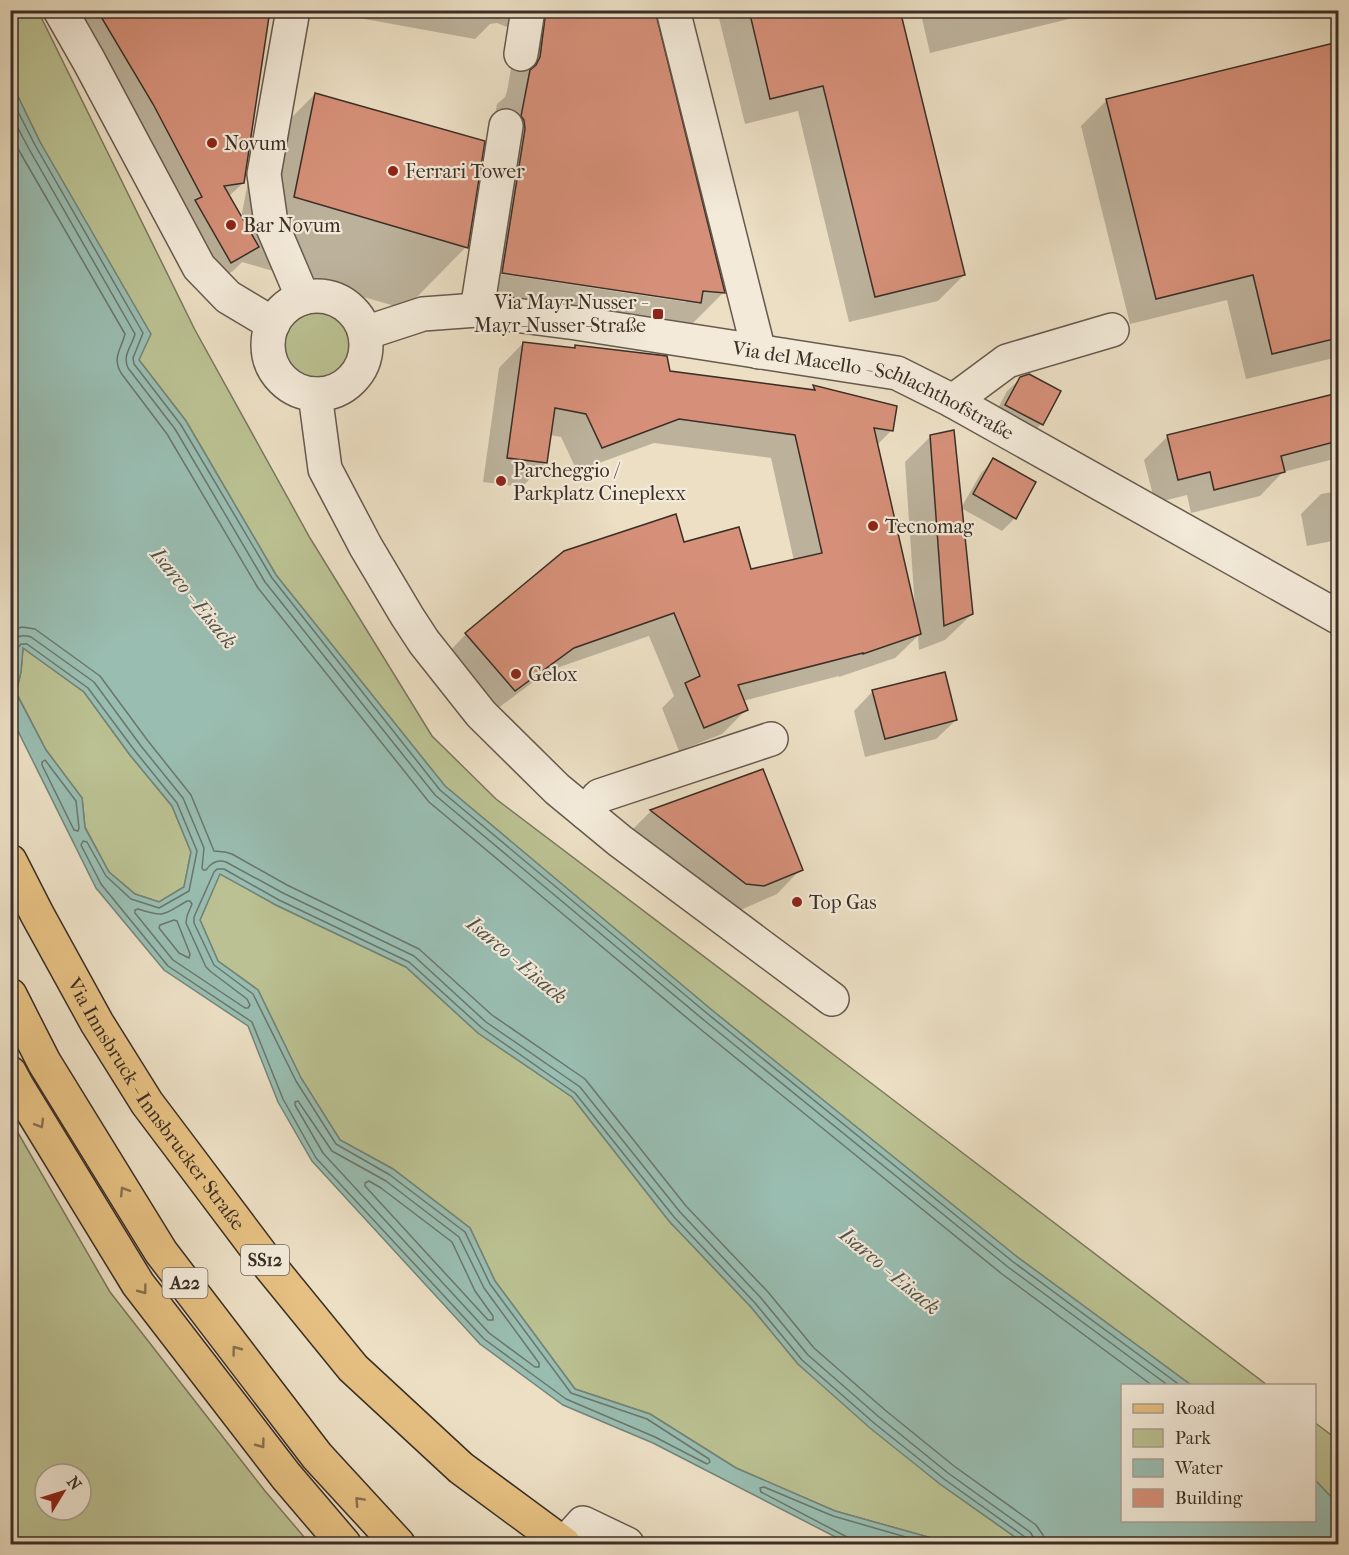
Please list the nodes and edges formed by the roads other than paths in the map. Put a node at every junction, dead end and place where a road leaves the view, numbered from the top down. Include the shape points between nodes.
1 (60, 10) edge
2 (74, 10) edge
3 (293, 10) edge
4 (528, 10) edge
5 (673, 10) edge
6 (521, 54) dead end
7 (89, 61) junction
8 (506, 126) dead end
9 (303, 298) junction
10 (477, 310) junction
11 (273, 324) junction
12 (1112, 330) dead end
13 (365, 333) junction
14 (759, 352) junction
15 (315, 394) junction
16 (953, 401) junction
17 (1338, 617) edge
18 (771, 739) dead end
19 (586, 813) junction
20 (10, 861) edge
21 (10, 995) edge
22 (832, 999) dead end
23 (10, 1073) edge
24 (344, 1545) edge
25 (398, 1545) edge
26 (564, 1545) edge
27 (627, 1545) edge

1 - 7 street
2 - 7 street
3 - 9 street via 264,174 271,223
4 - 6 street
5 - 14 street
7 - 11 street via 199,267 228,297
8 - 10 street
9 - 11 street via 291,303
9 - 13 street via 319,296 348,307
10 - 13 street, Via del Macello - Schlachthofstraße via 423,314
10 - 14 street, Via del Macello - Schlachthofstraße
11 - 15 street via 268,345 271,361 284,381 297,390
12 - 16 street via 1007,361
13 - 15 street via 362,366 356,375 332,392
14 - 16 street, Via del Macello - Schlachthofstraße via 897,373
15 - 19 street via 325,469 407,616 481,714
16 - 17 street, Via del Macello - Schlachthofstraße
18 - 19 street via 600,796
19 - 22 street
20 - 26 main road, Via Innsbruck - Innsbrucker Straße / SS12 via 97,1023 147,1103 269,1265 353,1368 461,1468
25 -> 21 main road, A22 via 317,1456 161,1252 44,1062
23 -> 24 main road, A22 via 138,1284
26 - 27 street via 583,1523

